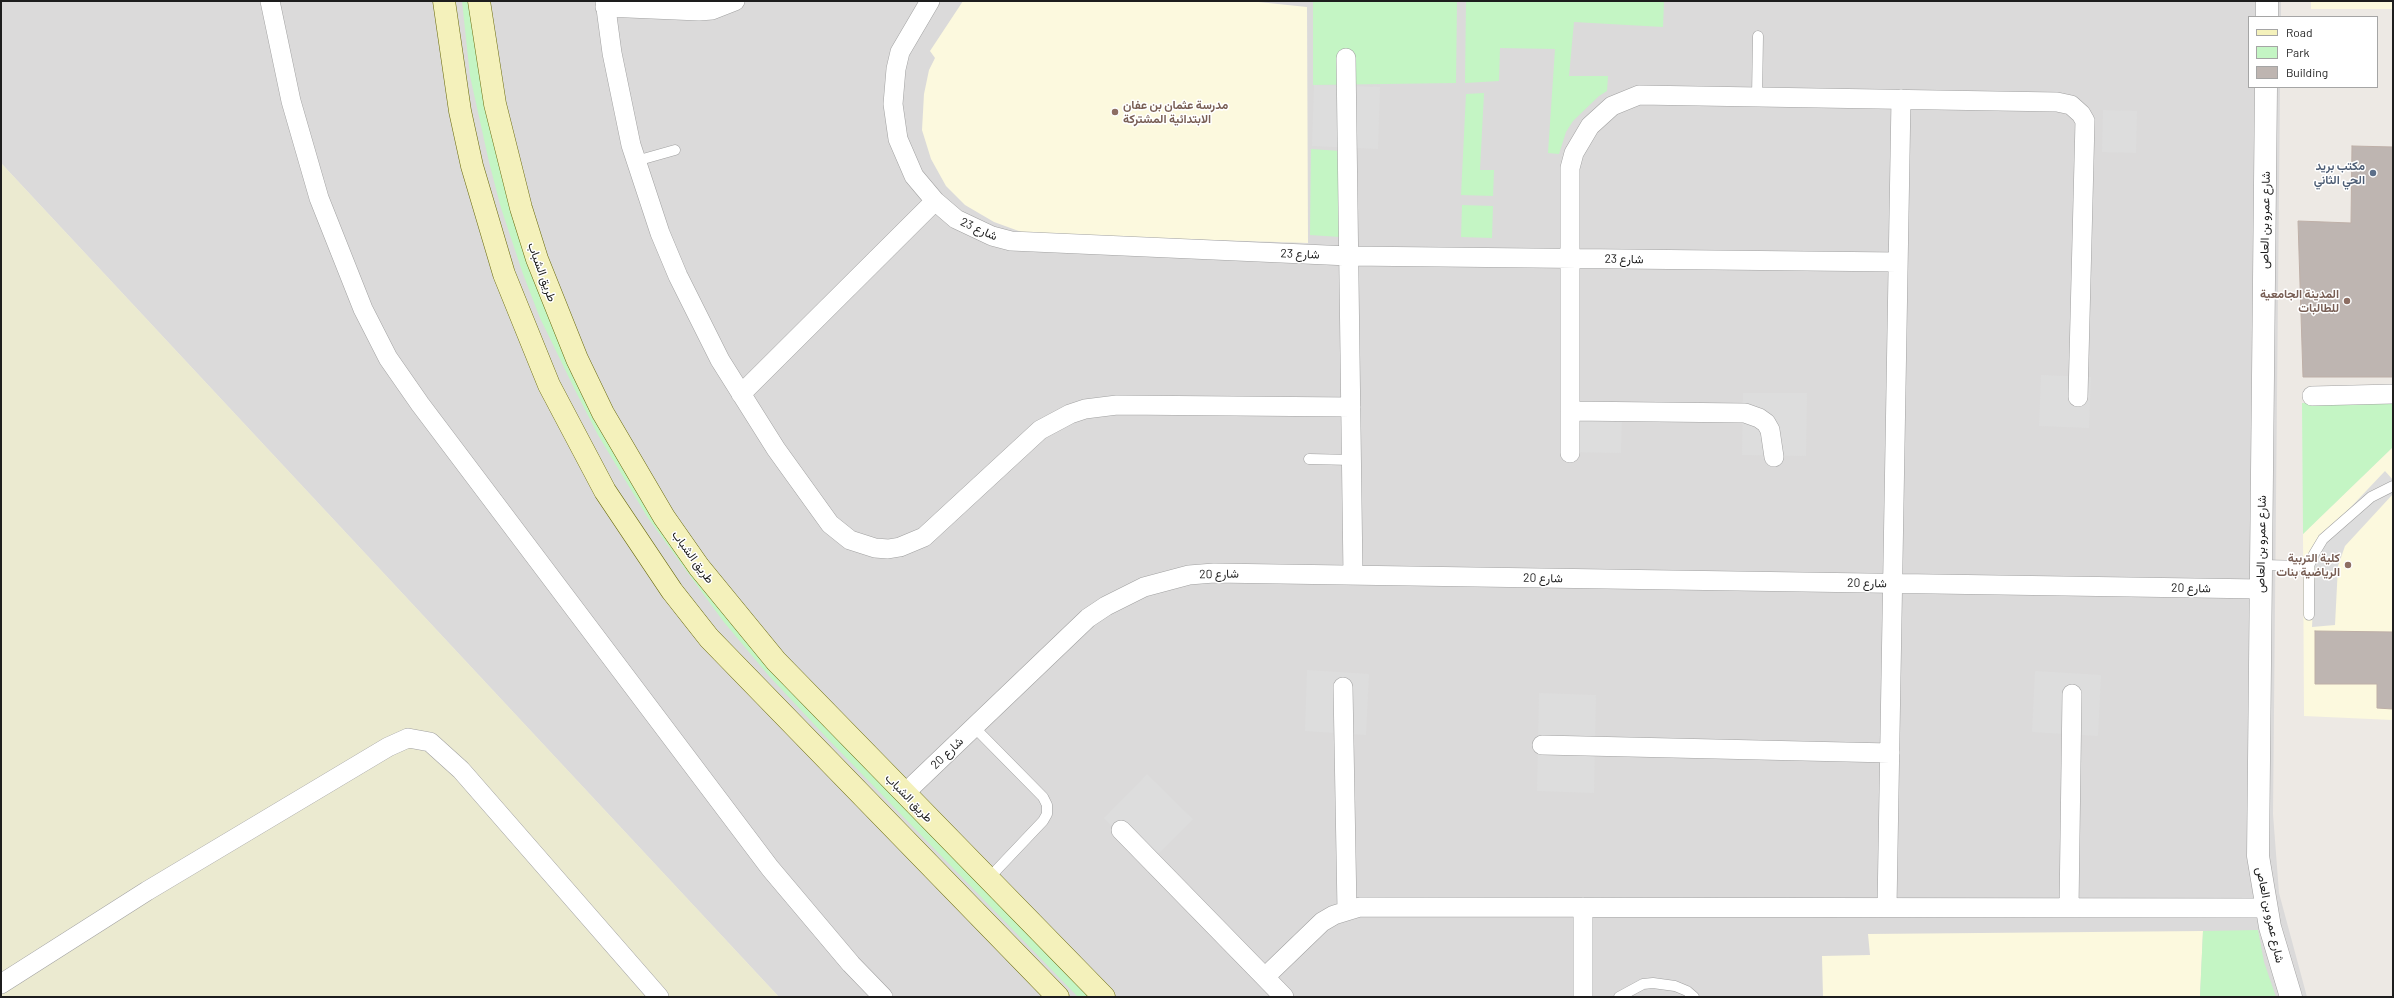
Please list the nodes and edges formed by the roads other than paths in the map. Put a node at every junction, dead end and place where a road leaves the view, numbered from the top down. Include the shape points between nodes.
1 (270, 1) edge
2 (444, 1) edge
3 (479, 1) edge
4 (735, 1) edge
5 (930, 1) edge
6 (2267, 1) edge
7 (605, 4) edge
8 (2267, 16) edge
9 (1758, 36) dead end
10 (1346, 58) dead end
11 (2266, 88) edge
12 (1757, 97) junction
13 (1901, 99) junction
14 (675, 150) dead end
15 (636, 161) junction
16 (935, 201) junction
17 (1348, 256) junction
18 (1569, 258) junction
19 (1897, 262) junction
20 (741, 394) junction
21 (2393, 394) edge
22 (2312, 396) dead end
23 (2078, 397) dead end
24 (1351, 407) junction
25 (1570, 411) junction
26 (1570, 453) dead end
27 (1774, 457) dead end
28 (1309, 459) dead end
29 (1352, 460) junction
30 (2393, 486) edge
31 (2261, 565) junction
32 (2309, 566) junction
33 (1353, 576) junction
34 (1892, 584) junction
35 (2261, 589) junction
36 (2309, 615) dead end
37 (1343, 687) dead end
38 (2072, 694) dead end
39 (974, 727) junction
40 (1542, 745) dead end
41 (1890, 753) junction
42 (905, 793) junction
43 (1121, 830) dead end
44 (988, 879) junction
45 (1583, 907) junction
46 (1887, 907) junction
47 (2069, 908) junction
48 (2266, 908) junction
49 (1346, 910) junction
50 (1265, 977) junction
51 (1, 984) edge
52 (659, 997) edge
53 (884, 997) edge
54 (1058, 997) edge
55 (1104, 997) edge
56 (1284, 997) edge
57 (1583, 997) edge
58 (1619, 997) edge
59 (1694, 997) edge
60 (2291, 997) edge

1 - 53 street via 291,101 319,198 363,309 388,358 770,868 846,958
2 - 54 main road via 459,104 472,166 504,274 549,385 605,491 642,548 709,638
3 - 42 main road, طريق الشباب via 495,104 520,208 556,309 604,413 664,517 736,615 776,661
4 - 7 street via 712,10 699,11
5 - 16 street, شارع 23 via 900,52 893,87 893,104 898,139 905,158 914,176
6 - 8 street
7 - 15 street via 620,99
9 - 12 lane
10 - 17 street
11 - 31 street, شارع عمرو بن العاص
12 - 13 street
12 - 18 street via 1640,95 1625,100 1600,115 1581,138 1570,168
13 - 19 street
13 - 23 street via 2057,102 2071,105 2081,114 2084,121
14 - 15 lane
15 - 20 street via 660,233 678,276 702,326
16 - 17 street, شارع 23 via 956,219 973,229 1011,241
16 - 20 street
17 - 18 street, شارع 23
17 - 24 street
18 - 19 street, شارع 23
18 - 25 street
19 - 34 street
20 - 24 street via 776,450 830,524 839,533 862,545 888,549 924,537 1026,441 1040,430 1070,414 1101,406 1117,405
21 - 22 street
24 - 29 street
25 - 26 street
25 - 27 street via 1745,413 1759,418 1770,430
28 - 29 lane
29 - 33 street
30 - 32 lane via 2371,497 2323,539
31 - 32 lane
31 - 35 street, شارع عمرو بن العاص
32 - 36 lane
33 - 34 street, شارع 20
33 - 39 street, شارع 20 via 1214,573 1189,575 1144,587 1118,599 1088,618
34 - 35 street, شارع 20
34 - 41 street
35 - 48 street, شارع عمرو بن العاص via 2258,856
37 - 49 street
38 - 47 street
39 - 42 street, شارع 20
39 - 44 lane via 1043,797 1047,805 1047,814 1043,821
40 - 41 street
41 - 46 street
42 - 44 main road, طريق الشباب
43 - 50 street
44 - 55 main road, طريق الشباب
45 - 46 street
45 - 49 street via 1360,907
45 - 57 street
46 - 47 street
47 - 48 street
48 - 60 street, شارع عمرو بن العاص
49 - 50 street via 1322,922
50 - 56 street
51 - 52 street via 147,891 388,747 408,738 430,742 461,770
58 - 59 lane via 1643,984 1653,983 1675,986

